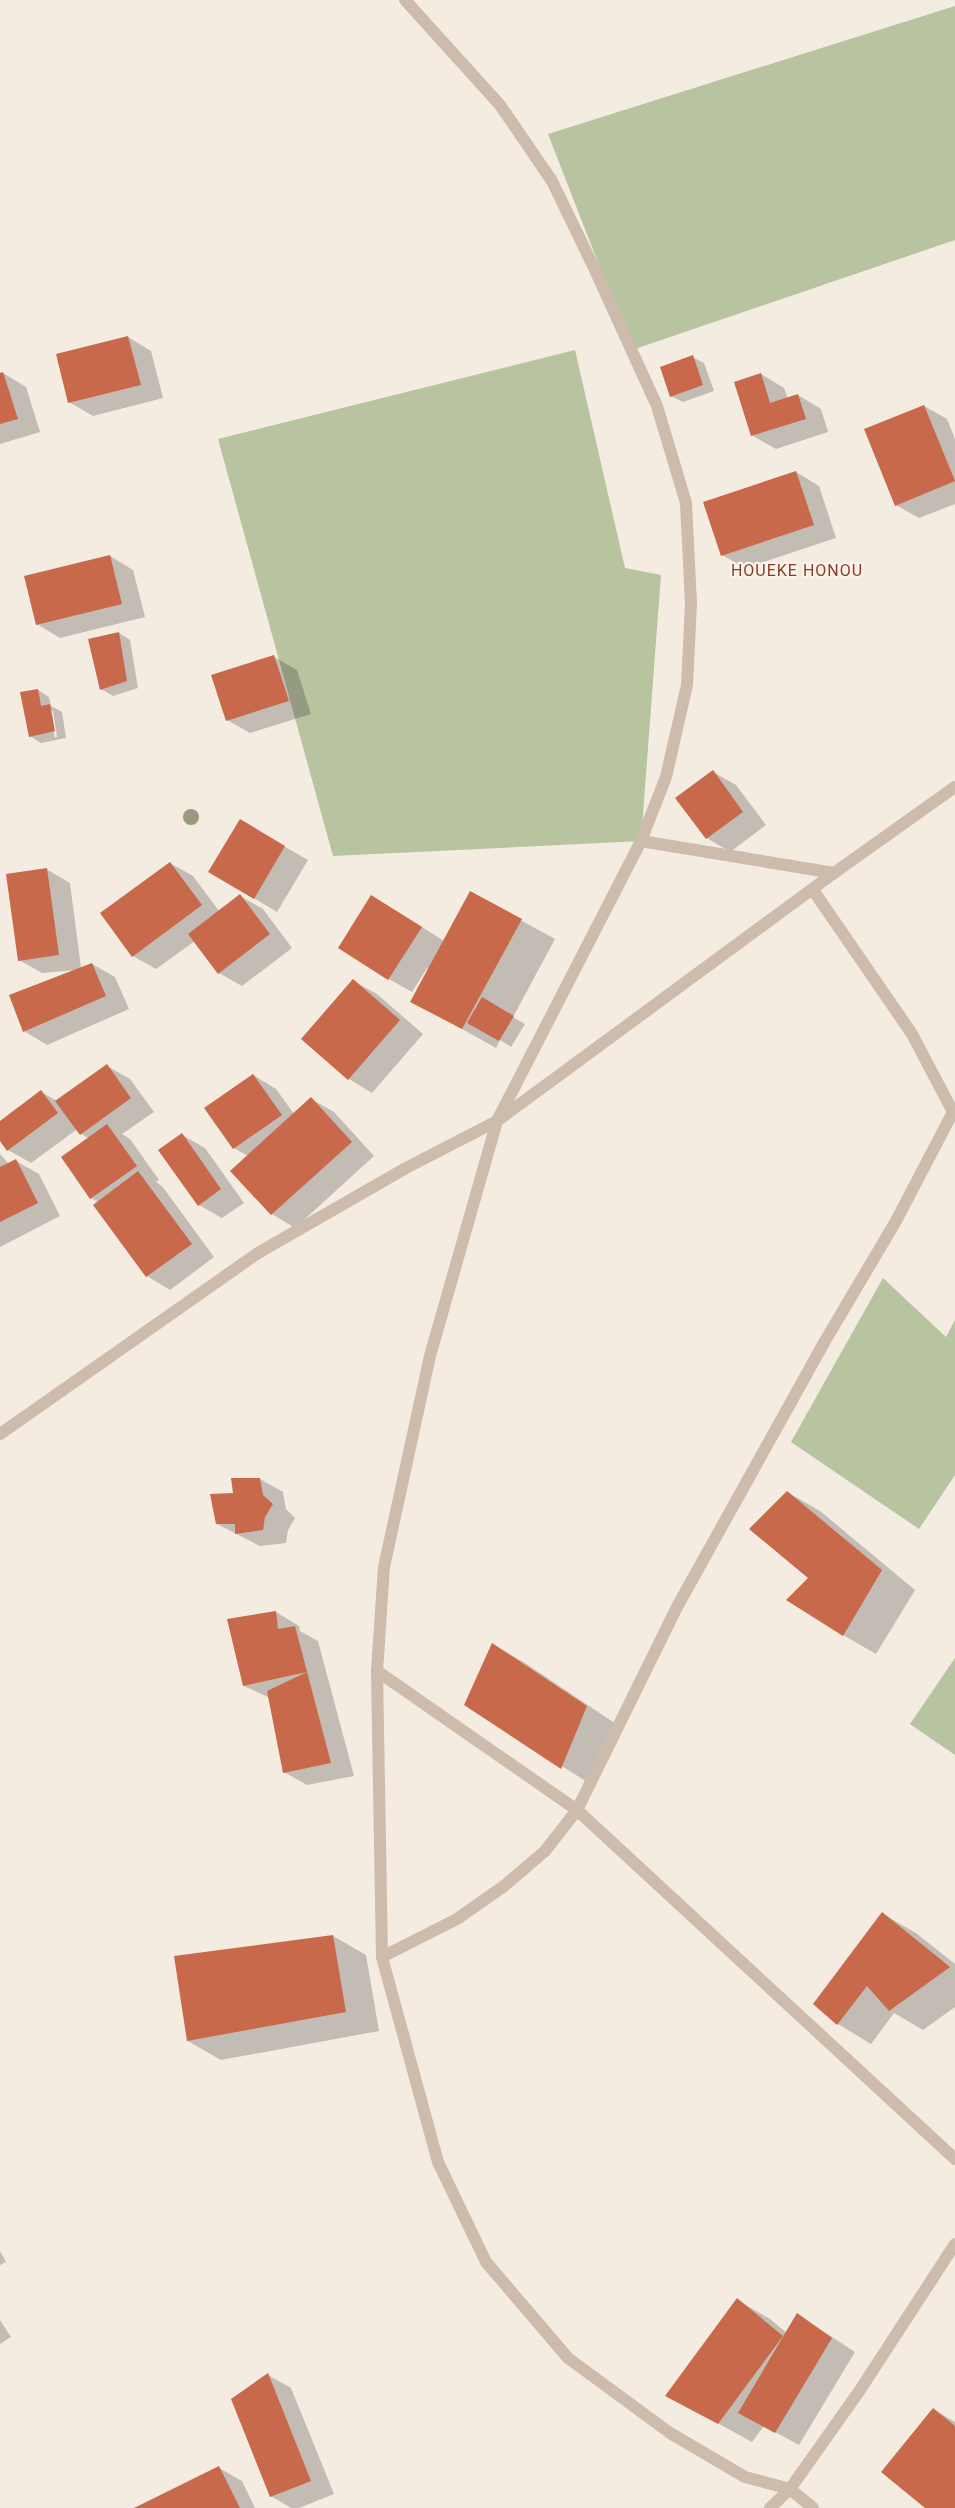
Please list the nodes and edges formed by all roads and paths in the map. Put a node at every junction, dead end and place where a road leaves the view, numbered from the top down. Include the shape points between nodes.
1 (405, 0) edge
2 (955, 786) edge
3 (640, 841) junction
4 (834, 873) junction
5 (813, 890) junction
6 (954, 1112) edge
7 (497, 1121) junction
8 (0, 1434) edge
9 (377, 1671) junction
10 (577, 1810) junction
11 (382, 1957) junction
12 (955, 2159) edge
13 (955, 2244) edge
14 (790, 2489) junction
15 (770, 2508) edge
16 (813, 2508) edge

1 - 3 street via 500,106 552,180 657,406 686,504 691,603 687,685 666,777
2 - 4 street
3 - 4 street
3 - 7 street
4 - 5 street
5 - 6 street via 912,1034
5 - 7 street
6 - 10 street via 896,1221 825,1341 677,1608
7 - 8 street via 406,1168 258,1253
7 - 9 street via 430,1356 388,1548
9 - 10 street
9 - 11 street
10 - 11 street via 545,1851 504,1886 457,1918
10 - 12 street
11 - 14 street via 438,2162 486,2262 568,2358 670,2433 745,2476
13 - 14 street via 860,2390
14 - 15 street
14 - 16 street

